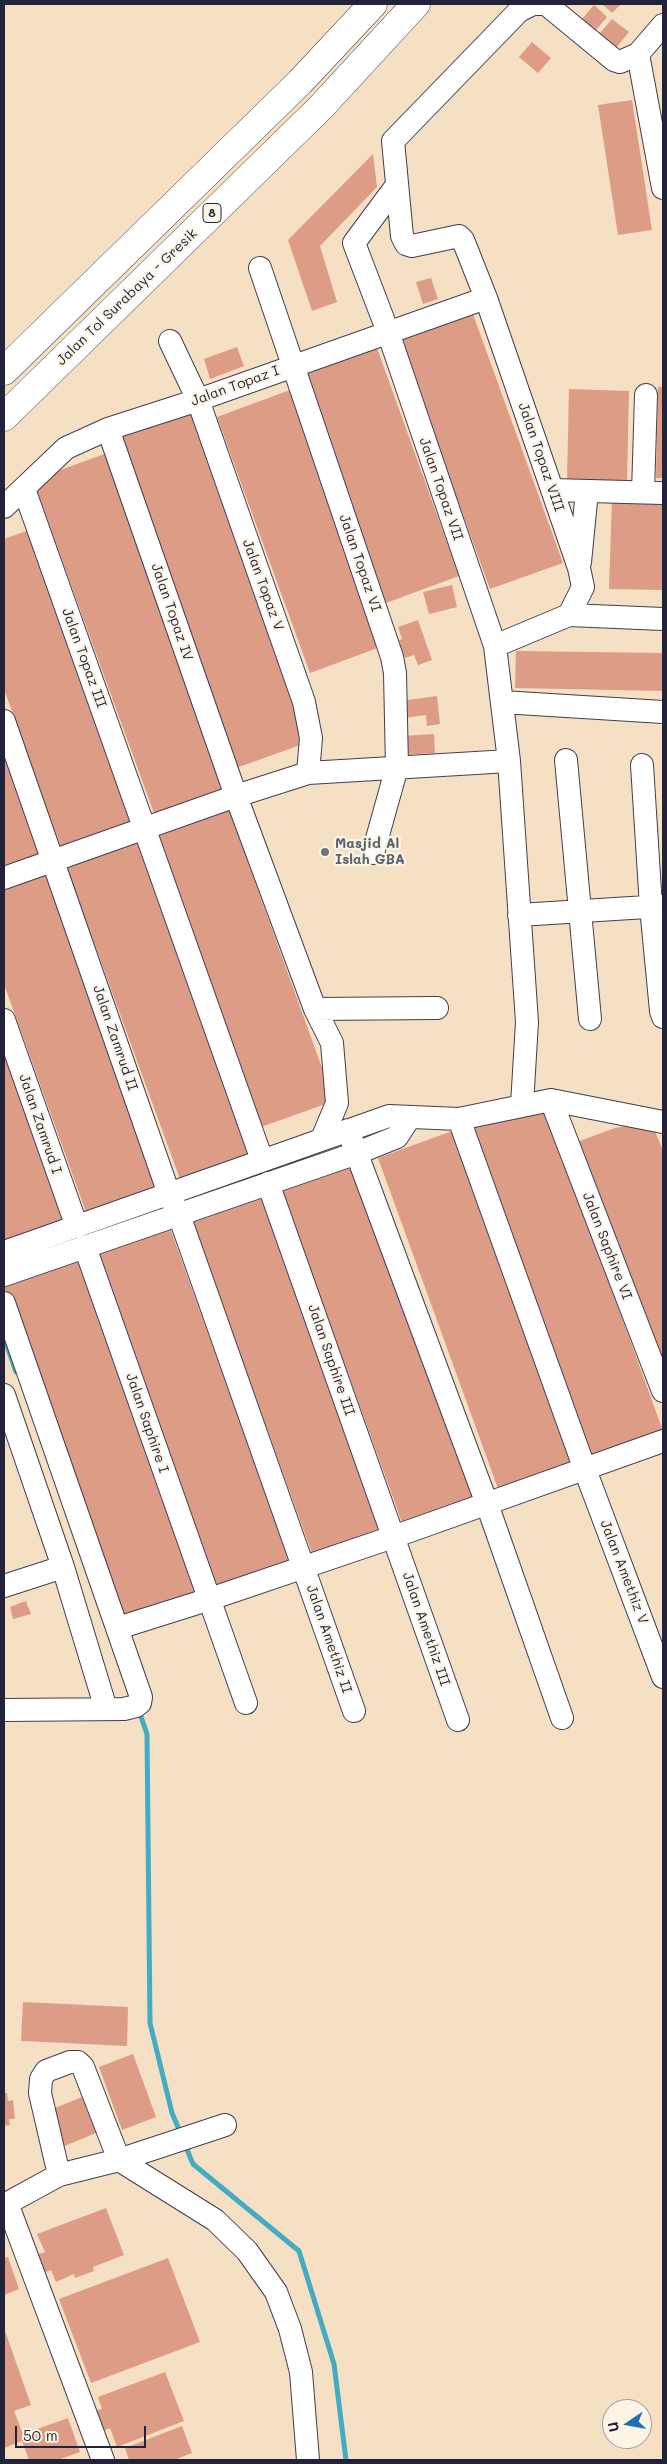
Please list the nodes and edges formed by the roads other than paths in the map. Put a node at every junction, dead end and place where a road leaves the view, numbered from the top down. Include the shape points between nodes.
1 (373, 4) edge
2 (416, 4) edge
3 (546, 4) edge
4 (663, 25) edge
5 (638, 54) junction
6 (397, 186) junction
7 (663, 188) edge
8 (260, 268) dead end
9 (486, 298) junction
10 (388, 332) junction
11 (170, 341) dead end
12 (294, 364) junction
13 (4, 371) edge
14 (646, 395) dead end
15 (198, 400) junction
16 (4, 417) edge
17 (108, 428) junction
18 (24, 489) junction
19 (552, 490) junction
20 (587, 491) junction
21 (653, 493) edge
22 (4, 507) edge
23 (579, 568) junction
24 (569, 616) junction
25 (663, 619) edge
26 (495, 646) junction
27 (502, 702) junction
28 (663, 712) edge
29 (4, 721) edge
30 (566, 760) dead end
31 (509, 761) junction
32 (642, 764) dead end
33 (397, 767) junction
34 (308, 773) junction
35 (236, 796) junction
36 (654, 808) edge
37 (144, 828) junction
38 (373, 853) dead end
39 (54, 860) junction
40 (4, 878) edge
41 (657, 906) edge
42 (581, 912) junction
43 (519, 915) junction
44 (437, 1008) dead end
45 (315, 1009) junction
46 (663, 1017) edge
47 (590, 1019) dead end
48 (4, 1020) edge
49 (551, 1100) junction
50 (522, 1105) junction
51 (410, 1117) junction
52 (459, 1118) junction
53 (663, 1122) edge
54 (348, 1130) junction
55 (322, 1139) junction
56 (356, 1152) junction
57 (262, 1160) junction
58 (268, 1184) junction
59 (169, 1194) junction
60 (179, 1214) junction
61 (81, 1237) junction
62 (4, 1252) edge
63 (4, 1275) edge
64 (4, 1303) edge
65 (663, 1391) edge
66 (4, 1395) edge
67 (663, 1441) edge
68 (584, 1467) junction
69 (486, 1504) junction
70 (394, 1537) junction
71 (303, 1566) junction
72 (63, 1567) junction
73 (4, 1586) edge
74 (210, 1600) junction
75 (118, 1628) junction
76 (663, 1677) edge
77 (246, 1704) dead end
78 (106, 1709) junction
79 (4, 1710) edge
80 (354, 1711) dead end
81 (562, 1718) dead end
82 (458, 1720) dead end
83 (224, 2125) dead end
84 (119, 2160) junction
85 (59, 2175) junction
86 (6, 2204) edge
87 (103, 2460) edge
88 (308, 2460) edge

1 - 13 highway, 8 via 300,82
2 - 16 highway, Jalan Tol Surabaya - Gresik / 8 via 321,107
3 - 5 street via 614,60 620,62
3 - 6 street via 532,4 519,11 398,135 393,148
4 - 5 street
5 - 7 street
6 - 9 street, Jalan Topaz VIII via 402,236 406,244 412,246 458,236 463,240
6 - 10 street, Jalan Topaz VII via 354,243
8 - 12 street, Jalan Topaz VI
9 - 10 street, Jalan Topaz I
9 - 19 street, Jalan Topaz VIII
10 - 12 street, Jalan Topaz I
10 - 26 street, Jalan Topaz VII
11 - 15 street, Jalan Topaz V
12 - 15 street, Jalan Topaz I
12 - 33 street, Jalan Topaz VI via 396,672
14 - 21 street
15 - 17 street, Jalan Topaz I
15 - 34 street, Jalan Topaz V via 304,702 311,738
17 - 18 street, Jalan Topaz I via 66,448
17 - 35 street, Jalan Topaz IV
18 - 22 street, Jalan Topaz I
18 - 37 street, Jalan Topaz III
19 - 20 street
19 - 23 street, Jalan Topaz VIII
20 - 21 street
20 - 23 street
23 - 24 street, Jalan Topaz VIII via 583,586
24 - 25 street
24 - 26 street
26 - 27 street, Jalan Topaz VII
27 - 28 street
27 - 31 street, Jalan Topaz VII
29 - 39 street, Jalan Zamrud II
30 - 42 street
31 - 33 street
31 - 43 street, Jalan Topaz VII
32 - 36 street
33 - 34 street
33 - 38 street, Jalan Topaz VI
34 - 35 street
35 - 37 street
35 - 45 street, Jalan Topaz IV
36 - 41 street
37 - 39 street
37 - 57 street, Jalan Topaz III
39 - 40 street
39 - 59 street, Jalan Zamrud II
41 - 42 street
41 - 46 street
42 - 43 street
42 - 47 street
43 - 50 street, Jalan Topaz VII via 527,1022
44 - 45 street
45 - 55 street, Jalan Topaz IV via 332,1043 337,1103
48 - 61 street, Jalan Zamrud I
49 - 50 street
49 - 53 street
49 - 65 street, Jalan Saphire VI
50 - 52 street
51 - 52 street
51 - 54 street via 389,1116
51 - 56 street via 397,1137
52 - 68 street, Jalan Amethiz V
54 - 55 street
54 - 56 street
55 - 57 street
56 - 58 street
56 - 69 street
57 - 59 street
58 - 60 street
58 - 70 street, Jalan Saphire III
59 - 60 street, Jalan Zamrud II
59 - 61 street
60 - 61 street
60 - 71 street, Jalan Amethiz II
61 - 62 street
61 - 63 street
61 - 74 street, Jalan Saphire I
64 - 75 street
66 - 72 street
67 - 68 street
68 - 69 street
68 - 76 street, Jalan Amethiz V
69 - 70 street
69 - 81 street
70 - 71 street
70 - 82 street, Jalan Amethiz III
71 - 74 street
71 - 80 street, Jalan Amethiz II
72 - 73 street
72 - 78 street
74 - 75 street
74 - 77 street, Jalan Saphire I
75 - 78 street via 141,1697 136,1705
78 - 79 street
83 - 84 street
84 - 85 street
84 - 85 street via 83,2067 78,2062 70,2062 46,2071 41,2079 40,2093
84 - 88 street via 215,2220 247,2252 276,2292 301,2372
85 - 86 street
86 - 87 street

